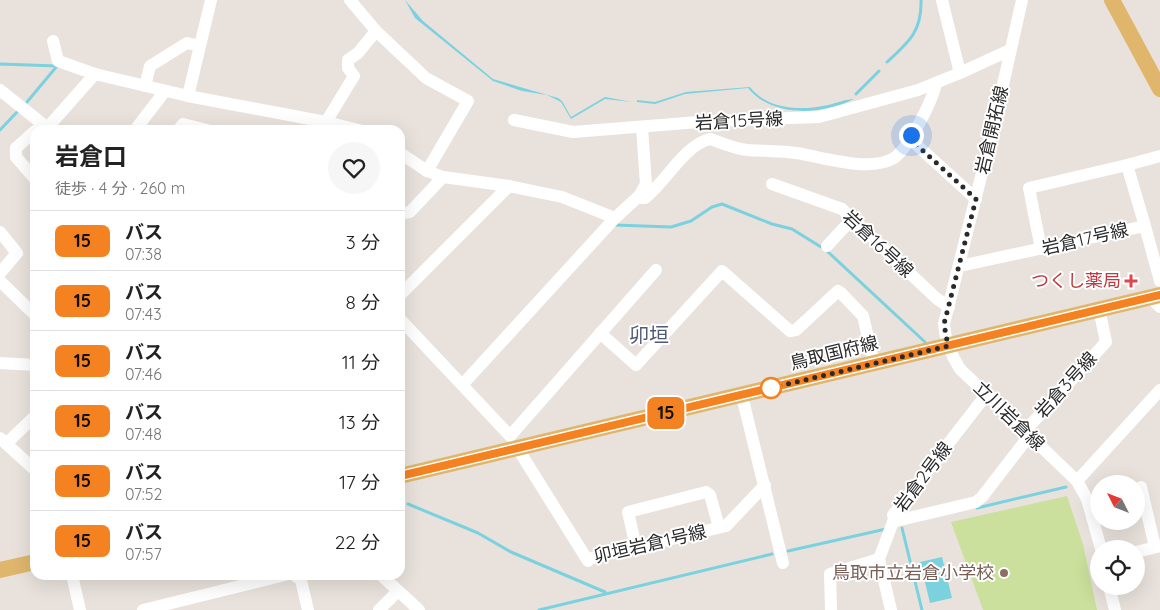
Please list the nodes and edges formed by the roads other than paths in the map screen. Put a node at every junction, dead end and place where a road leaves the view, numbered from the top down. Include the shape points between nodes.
1 (211, 0) edge
2 (350, 0) edge
3 (942, 0) edge
4 (1022, 0) edge
5 (1112, 0) edge
6 (376, 31) junction
7 (53, 41) dead end
8 (200, 46) junction
9 (1010, 50) junction
10 (960, 73) junction
11 (95, 74) junction
12 (936, 83) junction
13 (145, 86) junction
14 (1160, 89) edge
15 (0, 90) edge
16 (165, 91) junction
17 (188, 96) junction
18 (514, 120) dead end
19 (710, 121) junction
20 (326, 122) junction
21 (40, 125) edge
22 (46, 125) edge
23 (139, 125) edge
24 (338, 125) edge
25 (642, 128) junction
26 (30, 138) edge
27 (909, 138) junction
28 (710, 139) junction
29 (405, 156) edge
30 (1160, 156) edge
31 (1127, 165) junction
32 (427, 171) junction
33 (30, 173) edge
34 (443, 177) junction
35 (772, 184) dead end
36 (510, 186) junction
37 (637, 198) junction
38 (976, 199) junction
39 (405, 213) edge
40 (615, 218) junction
41 (852, 219) junction
42 (1145, 226) junction
43 (0, 232) edge
44 (827, 246) dead end
45 (1041, 249) junction
46 (960, 266) junction
47 (656, 270) dead end
48 (0, 273) edge
49 (0, 281) edge
50 (1160, 281) edge
51 (405, 290) edge
52 (1157, 300) edge
53 (949, 307) junction
54 (1099, 309) junction
55 (30, 310) edge
56 (405, 324) edge
57 (600, 333) junction
58 (948, 346) junction
59 (874, 363) junction
60 (0, 364) edge
61 (30, 365) edge
62 (463, 384) junction
63 (1160, 390) edge
64 (986, 395) junction
65 (742, 396) junction
66 (30, 420) edge
67 (1027, 434) junction
68 (4, 441) edge
69 (518, 448) junction
70 (30, 465) edge
71 (405, 475) edge
72 (1077, 481) junction
73 (766, 485) junction
74 (1145, 501) edge
75 (894, 518) junction
76 (719, 527) junction
77 (1098, 540) edge
78 (1158, 546) edge
79 (636, 547) junction
80 (1145, 550) edge
81 (879, 559) junction
82 (30, 563) edge
83 (783, 563) dead end
84 (0, 570) edge
85 (73, 580) edge
86 (265, 580) edge
87 (301, 580) edge
88 (386, 580) edge
89 (398, 591) junction
90 (1111, 595) edge
91 (80, 610) edge
92 (143, 610) edge
93 (308, 610) edge
94 (379, 610) edge
95 (419, 610) edge
96 (831, 610) edge
97 (892, 610) edge
98 (1115, 610) edge

1 - 8 street
2 - 6 street
3 - 10 street
4 - 9 street, 岩倉開拓線
5 - 14 main road
6 - 20 street via 348,60 348,68 354,76
6 - 32 street via 426,78 468,101
7 - 11 street via 58,61
8 - 13 street via 187,43 150,66
8 - 17 street
9 - 10 street, 岩倉15号線
9 - 38 street, 岩倉開拓線
10 - 12 street, 岩倉15号線
11 - 13 street
11 - 22 street
12 - 19 street, 岩倉15号線 via 819,117
12 - 27 street via 919,125
13 - 16 street
15 - 21 street
16 - 17 street
16 - 23 street
17 - 20 street
18 - 25 street, 岩倉15号線 via 573,132
19 - 25 street, 岩倉15号線
19 - 28 street
20 - 24 street
25 - 37 street via 646,184
26 - 33 street via 16,148 16,157
27 - 28 street via 895,157 870,164 783,151 745,150
27 - 38 street
28 - 37 street via 695,147 675,165 651,194
29 - 32 street
30 - 31 street
31 - 42 street, 岩倉17号線
31 - 45 street via 1029,188
32 - 34 street
34 - 36 street
34 - 39 street via 410,212
35 - 41 street, 岩倉16号線 via 842,209
36 - 40 street via 562,197
36 - 51 street
37 - 40 street
38 - 46 street, 岩倉開拓線
40 - 62 street
41 - 44 street
41 - 53 street, 岩倉16号線
42 - 45 street, 岩倉17号線
42 - 50 street
43 - 48 street via 17,254
45 - 46 street, 岩倉17号線
46 - 53 street, 岩倉開拓線
47 - 57 street
49 - 55 street
52 - 54 main road, 鳥取国府線
53 - 58 street, 岩倉開拓線 via 944,324
54 - 58 main road, 鳥取国府線
54 - 67 street, 岩倉3号線 via 1106,342
56 - 62 street
57 - 59 street via 636,365 722,271 790,331 796,330 838,291 841,292 863,316
57 - 62 street via 510,436
58 - 59 main road, 鳥取国府線
58 - 64 street, 立川岩倉線 via 960,370
59 - 65 main road, 鳥取国府線
60 - 61 street
63 - 72 street
64 - 67 street, 立川岩倉線
64 - 75 street, 岩倉2号線
65 - 69 main road, 鳥取国府線
65 - 73 street
66 - 68 street
67 - 72 street, 立川岩倉線
67 - 75 street, 岩倉2号線 via 976,502 896,521
68 - 70 street
69 - 71 main road, 鳥取国府線
69 - 79 street, 卯垣岩倉1号線 via 588,561
72 - 77 street via 1087,499
73 - 76 street, 卯垣岩倉1号線 via 731,523
73 - 83 street
74 - 78 street
75 - 81 street
76 - 79 street, 卯垣岩倉1号線
76 - 79 street via 710,495 706,492 628,512
78 - 80 street
81 - 96 street via 830,574
81 - 97 street
82 - 84 main road
85 - 91 street
86 - 92 street
87 - 93 street
88 - 89 street
89 - 94 street
89 - 95 street
90 - 98 street

